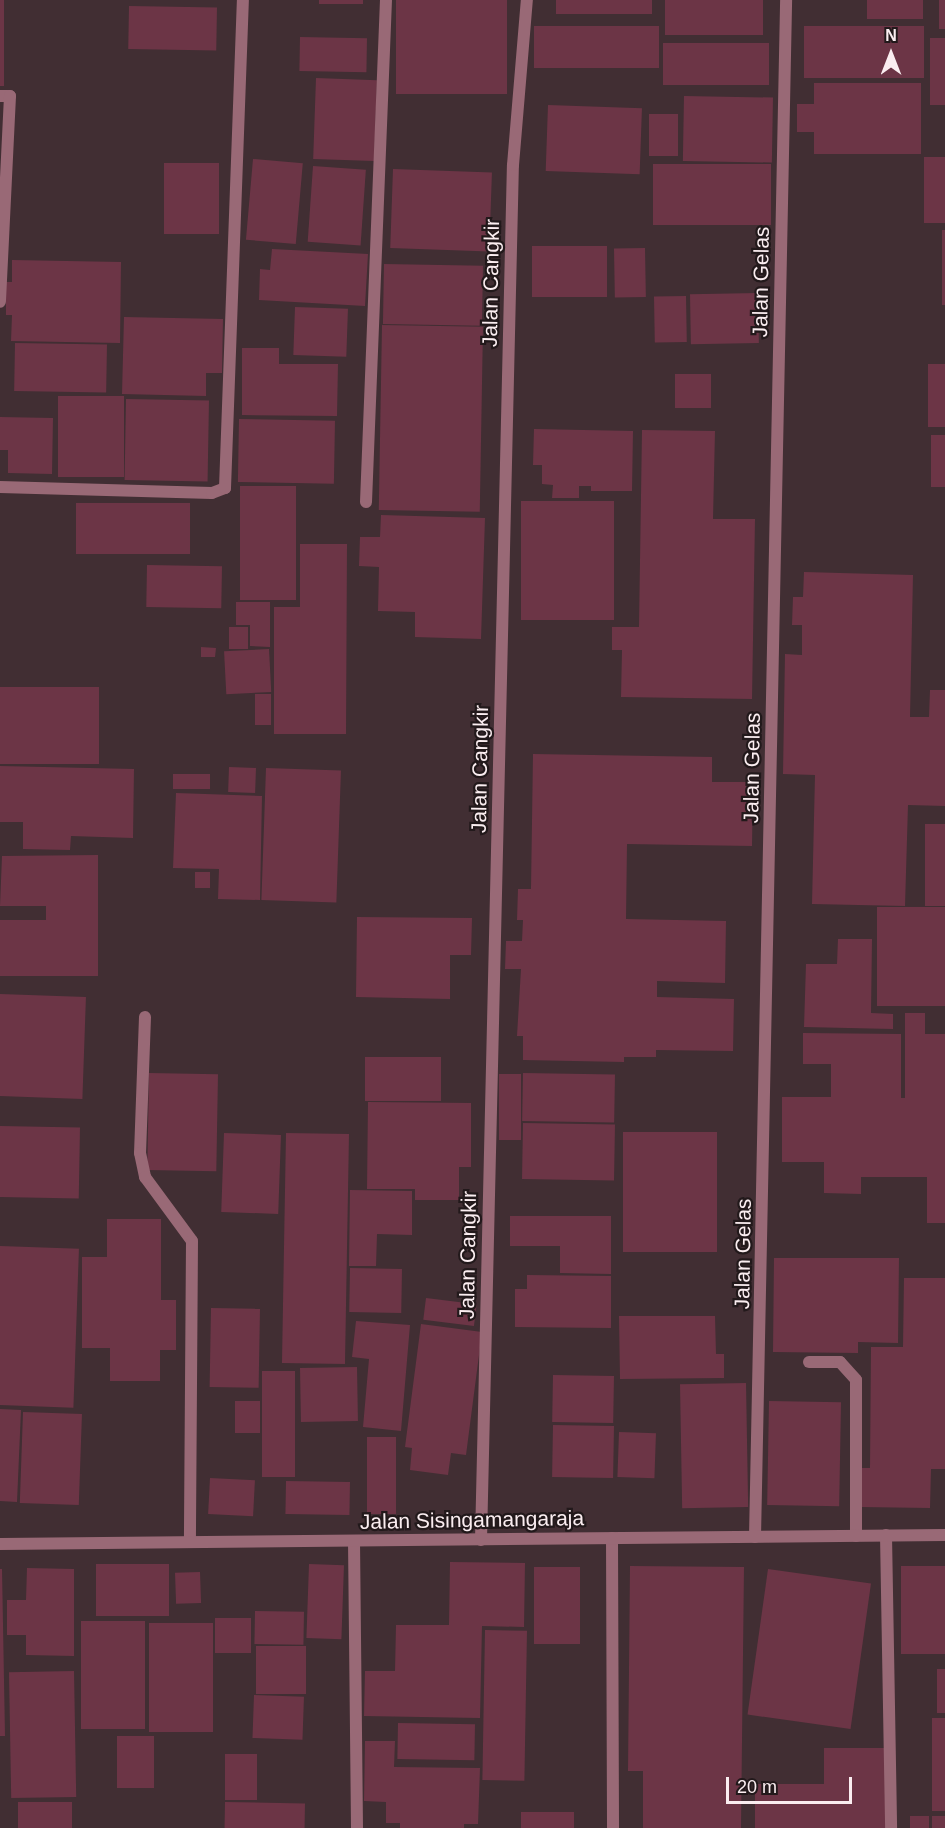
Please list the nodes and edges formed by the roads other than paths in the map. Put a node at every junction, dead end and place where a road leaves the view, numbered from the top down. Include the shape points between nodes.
1 (243, 0) edge
2 (386, 0) edge
3 (527, 0) edge
4 (786, 0) edge
5 (5, 96) edge
6 (0, 302) edge
7 (0, 487) edge
8 (366, 502) dead end
9 (145, 1017) dead end
10 (809, 1362) dead end
11 (886, 1535) junction
12 (945, 1535) edge
13 (856, 1536) junction
14 (755, 1537) junction
15 (612, 1538) junction
16 (481, 1540) junction
17 (354, 1541) junction
18 (190, 1542) junction
19 (0, 1544) edge
20 (357, 1828) edge
21 (613, 1828) edge
22 (891, 1828) edge

1 - 7 street via 225,488 212,493
2 - 8 street
3 - 16 street, Jalan Cangkir via 513,165
4 - 14 street, Jalan Gelas
5 - 6 street
9 - 18 street via 140,1153 145,1177 192,1241
10 - 13 street via 840,1362 856,1380
11 - 12 street, Jalan Sisingamangaraja
11 - 13 street, Jalan Sisingamangaraja
11 - 22 street
13 - 14 street, Jalan Sisingamangaraja
14 - 15 street, Jalan Sisingamangaraja
15 - 16 street, Jalan Sisingamangaraja
15 - 21 street
16 - 17 street, Jalan Sisingamangaraja
17 - 18 street, Jalan Sisingamangaraja
17 - 20 street
18 - 19 street, Jalan Sisingamangaraja

